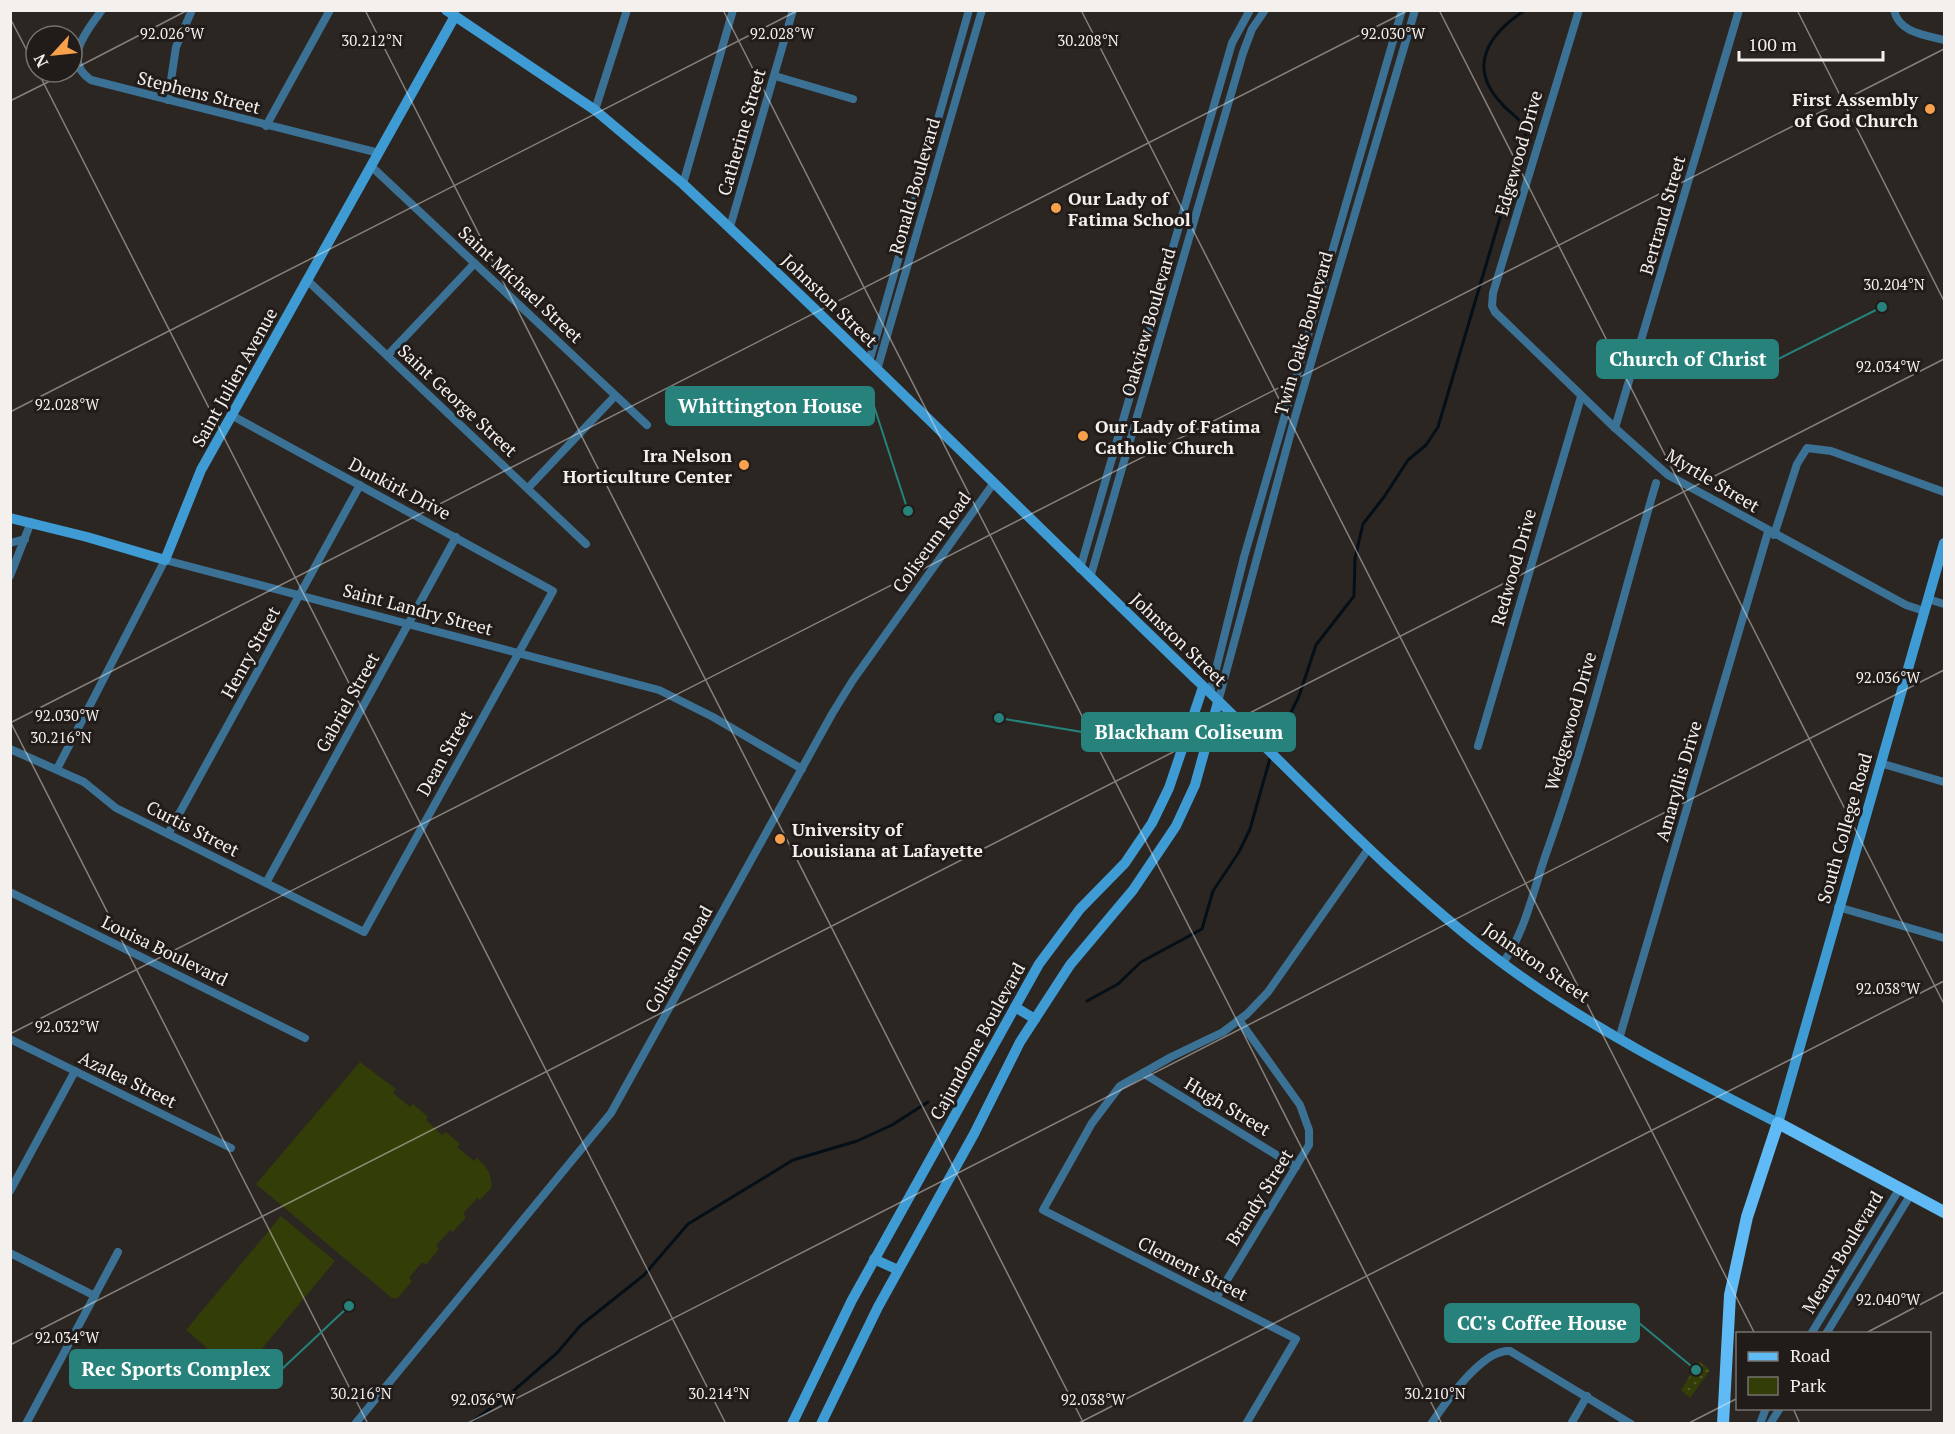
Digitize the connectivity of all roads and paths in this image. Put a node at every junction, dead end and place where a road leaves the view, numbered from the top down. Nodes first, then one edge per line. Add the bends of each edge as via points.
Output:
1 (102, 10) edge
2 (192, 10) edge
3 (330, 10) edge
4 (627, 10) edge
5 (733, 10) edge
6 (794, 10) edge
7 (969, 10) edge
8 (982, 10) edge
9 (1250, 10) edge
10 (1265, 10) edge
11 (1402, 10) edge
12 (1415, 10) edge
13 (1578, 10) edge
14 (1739, 10) edge
15 (1894, 10) edge
16 (453, 12) edge
17 (1944, 40) edge
18 (951, 73) junction
19 (775, 76) junction
20 (963, 76) junction
21 (853, 99) dead end
22 (168, 100) junction
23 (595, 110) junction
24 (266, 126) junction
25 (379, 153) junction
26 (372, 166) junction
27 (683, 184) junction
28 (909, 219) junction
29 (921, 223) junction
30 (729, 227) junction
31 (474, 264) junction
32 (307, 280) junction
33 (1492, 306) joint
34 (388, 355) junction
35 (873, 366) junction
36 (615, 396) junction
37 (1581, 397) junction
38 (231, 415) junction
39 (647, 425) dead end
40 (1615, 428) junction
41 (1656, 483) dead end
42 (993, 484) junction
43 (360, 485) junction
44 (528, 488) junction
45 (1944, 492) edge
46 (10, 518) edge
47 (31, 522) junction
48 (1771, 533) junction
49 (456, 537) junction
50 (24, 539) junction
51 (10, 543) edge
52 (1944, 543) edge
53 (586, 544) dead end
54 (165, 560) junction
55 (1080, 569) junction
56 (10, 576) edge
57 (1090, 578) junction
58 (553, 591) joint
59 (300, 595) junction
60 (1928, 599) junction
61 (1944, 604) edge
62 (1924, 611) junction
63 (409, 624) junction
64 (518, 652) junction
65 (1207, 690) junction
66 (1218, 702) junction
67 (1478, 746) dead end
68 (10, 749) edge
69 (1880, 763) junction
70 (57, 768) junction
71 (801, 769) junction
72 (1944, 782) edge
73 (168, 834) junction
74 (1369, 848) junction
75 (266, 883) junction
76 (10, 892) edge
77 (1838, 907) junction
78 (364, 932) joint
79 (1944, 939) edge
80 (1503, 963) junction
81 (1016, 1007) junction
82 (1035, 1018) junction
83 (1239, 1020) junction
84 (305, 1038) dead end
85 (10, 1039) edge
86 (1619, 1039) junction
87 (75, 1071) junction
88 (1143, 1074) junction
89 (1778, 1123) junction
90 (231, 1148) dead end
91 (1296, 1167) junction
92 (10, 1191) edge
93 (1905, 1191) junction
94 (1944, 1212) edge
95 (118, 1252) dead end
96 (10, 1254) edge
97 (874, 1259) junction
98 (898, 1270) junction
99 (94, 1296) junction
100 (1216, 1298) junction
101 (1812, 1332) edge
102 (1827, 1332) edge
103 (1587, 1396) junction
104 (1779, 1410) edge
105 (26, 1424) edge
106 (356, 1424) edge
107 (792, 1424) edge
108 (821, 1424) edge
109 (1246, 1424) edge
110 (1431, 1424) edge
111 (1570, 1424) edge
112 (1631, 1424) edge
113 (1723, 1424) edge
114 (1770, 1424) edge

1 - 22 street, Stephens Street via 78,46 79,65 85,76
2 - 22 street via 176,47
3 - 24 street
4 - 23 street
5 - 27 street
6 - 19 street, Catherine Street
7 - 18 street, Ronald Boulevard
8 - 20 street, Ronald Boulevard
9 - 55 street, Oakview Boulevard via 1232,43
10 - 57 street, Oakview Boulevard via 1243,53
11 - 65 street, Twin Oaks Boulevard
12 - 66 street, Twin Oaks Boulevard via 1295,417
13 - 33 street, Edgewood Drive
14 - 40 street, Bertrand Street
15 - 17 street via 1896,20 1904,27
16 - 23 street, Johnston Street
16 - 25 street, Saint Julien Avenue
18 - 20 street
18 - 28 street, Ronald Boulevard
19 - 21 street
19 - 30 street, Catherine Street
20 - 29 street, Ronald Boulevard
22 - 24 street, Stephens Street
23 - 27 street, Johnston Street
24 - 25 street, Stephens Street
25 - 26 street, Saint Julien Avenue
26 - 31 street, Saint Michael Street
26 - 32 street, Saint Julien Avenue
27 - 30 street, Johnston Street
28 - 29 street
28 - 35 street, Ronald Boulevard
29 - 35 street, Ronald Boulevard
30 - 35 street, Johnston Street
31 - 34 street
31 - 36 street, Saint Michael Street
32 - 34 street, Saint George Street
32 - 38 street, Saint Julien Avenue
33 - 37 street, Myrtle Street
34 - 44 street, Saint George Street
35 - 42 street, Johnston Street
36 - 39 street, Saint Michael Street
36 - 44 street
37 - 40 street, Myrtle Street
37 - 67 street, Redwood Drive
38 - 43 street, Dunkirk Drive
38 - 54 street, Saint Julien Avenue via 201,470
40 - 48 street, Myrtle Street via 1668,475
41 - 80 street, Wedgewood Drive via 1559,819 1528,914
42 - 55 street, Johnston Street
42 - 71 street, Coliseum Road via 853,680
43 - 49 street, Dunkirk Drive
43 - 59 street, Henry Street
44 - 53 street, Saint George Street
45 - 48 street, Amaryllis Drive via 1831,451 1807,448
46 - 47 street, Saint Landry Street
47 - 50 street
47 - 54 street, Saint Landry Street
48 - 62 street, Myrtle Street
48 - 86 street, Amaryllis Drive
49 - 58 street, Dunkirk Drive
49 - 63 street, Gabriel Street
50 - 51 street
50 - 56 street
52 - 60 street, South College Road
54 - 59 street, Saint Landry Street
54 - 70 street, Saint Julien Avenue
55 - 57 street, Johnston Street
57 - 65 street, Johnston Street
58 - 64 street, Dean Street
59 - 63 street, Saint Landry Street
59 - 73 street, Henry Street
60 - 61 street
60 - 62 street, South College Road
62 - 69 street, South College Road
63 - 64 street, Saint Landry Street
63 - 75 street, Gabriel Street
64 - 71 street, Saint Landry Street via 659,690
64 - 78 street, Dean Street
65 - 66 street, Johnston Street
65 - 81 street, Cajundome Boulevard via 1152,823 1125,863 1059,935
66 - 74 street, Johnston Street
66 - 82 street via 1195,785 1176,826 1133,890 1070,964
68 - 70 street, Curtis Street
69 - 72 street
69 - 77 street, South College Road
70 - 73 street, Curtis Street via 84,782 116,808
71 - 106 street, Coliseum Road via 611,1113
73 - 75 street, Curtis Street
74 - 80 street, Johnston Street via 1434,909
74 - 83 street via 1268,992
75 - 78 street, Curtis Street
76 - 84 street, Louisa Boulevard
77 - 79 street
77 - 89 street, South College Road
80 - 86 street, Johnston Street
81 - 82 street
81 - 97 street, Cajundome Boulevard
82 - 98 street
83 - 88 street via 1215,1037
83 - 91 street, Brandy Street via 1300,1105 1309,1130 1309,1145
85 - 87 street, Azalea Street
86 - 89 street, Johnston Street
87 - 90 street, Azalea Street
87 - 92 street
88 - 91 street, Hugh Street
88 - 100 street, Clement Street via 1126,1082 1110,1098 1043,1210
89 - 93 main road, Johnston Street
89 - 113 main road via 1748,1217 1730,1295
91 - 100 street, Brandy Street
93 - 94 main road, Johnston Street
93 - 101 street, Meaux Boulevard
93 - 102 street, Meaux Boulevard
95 - 99 street
96 - 99 street
97 - 98 street
97 - 107 street, Cajundome Boulevard
98 - 108 street
99 - 105 street
100 - 109 street, Clement Street via 1296,1339
103 - 110 street via 1510,1351 1500,1351 1471,1374
103 - 111 street
103 - 112 street
104 - 114 street

